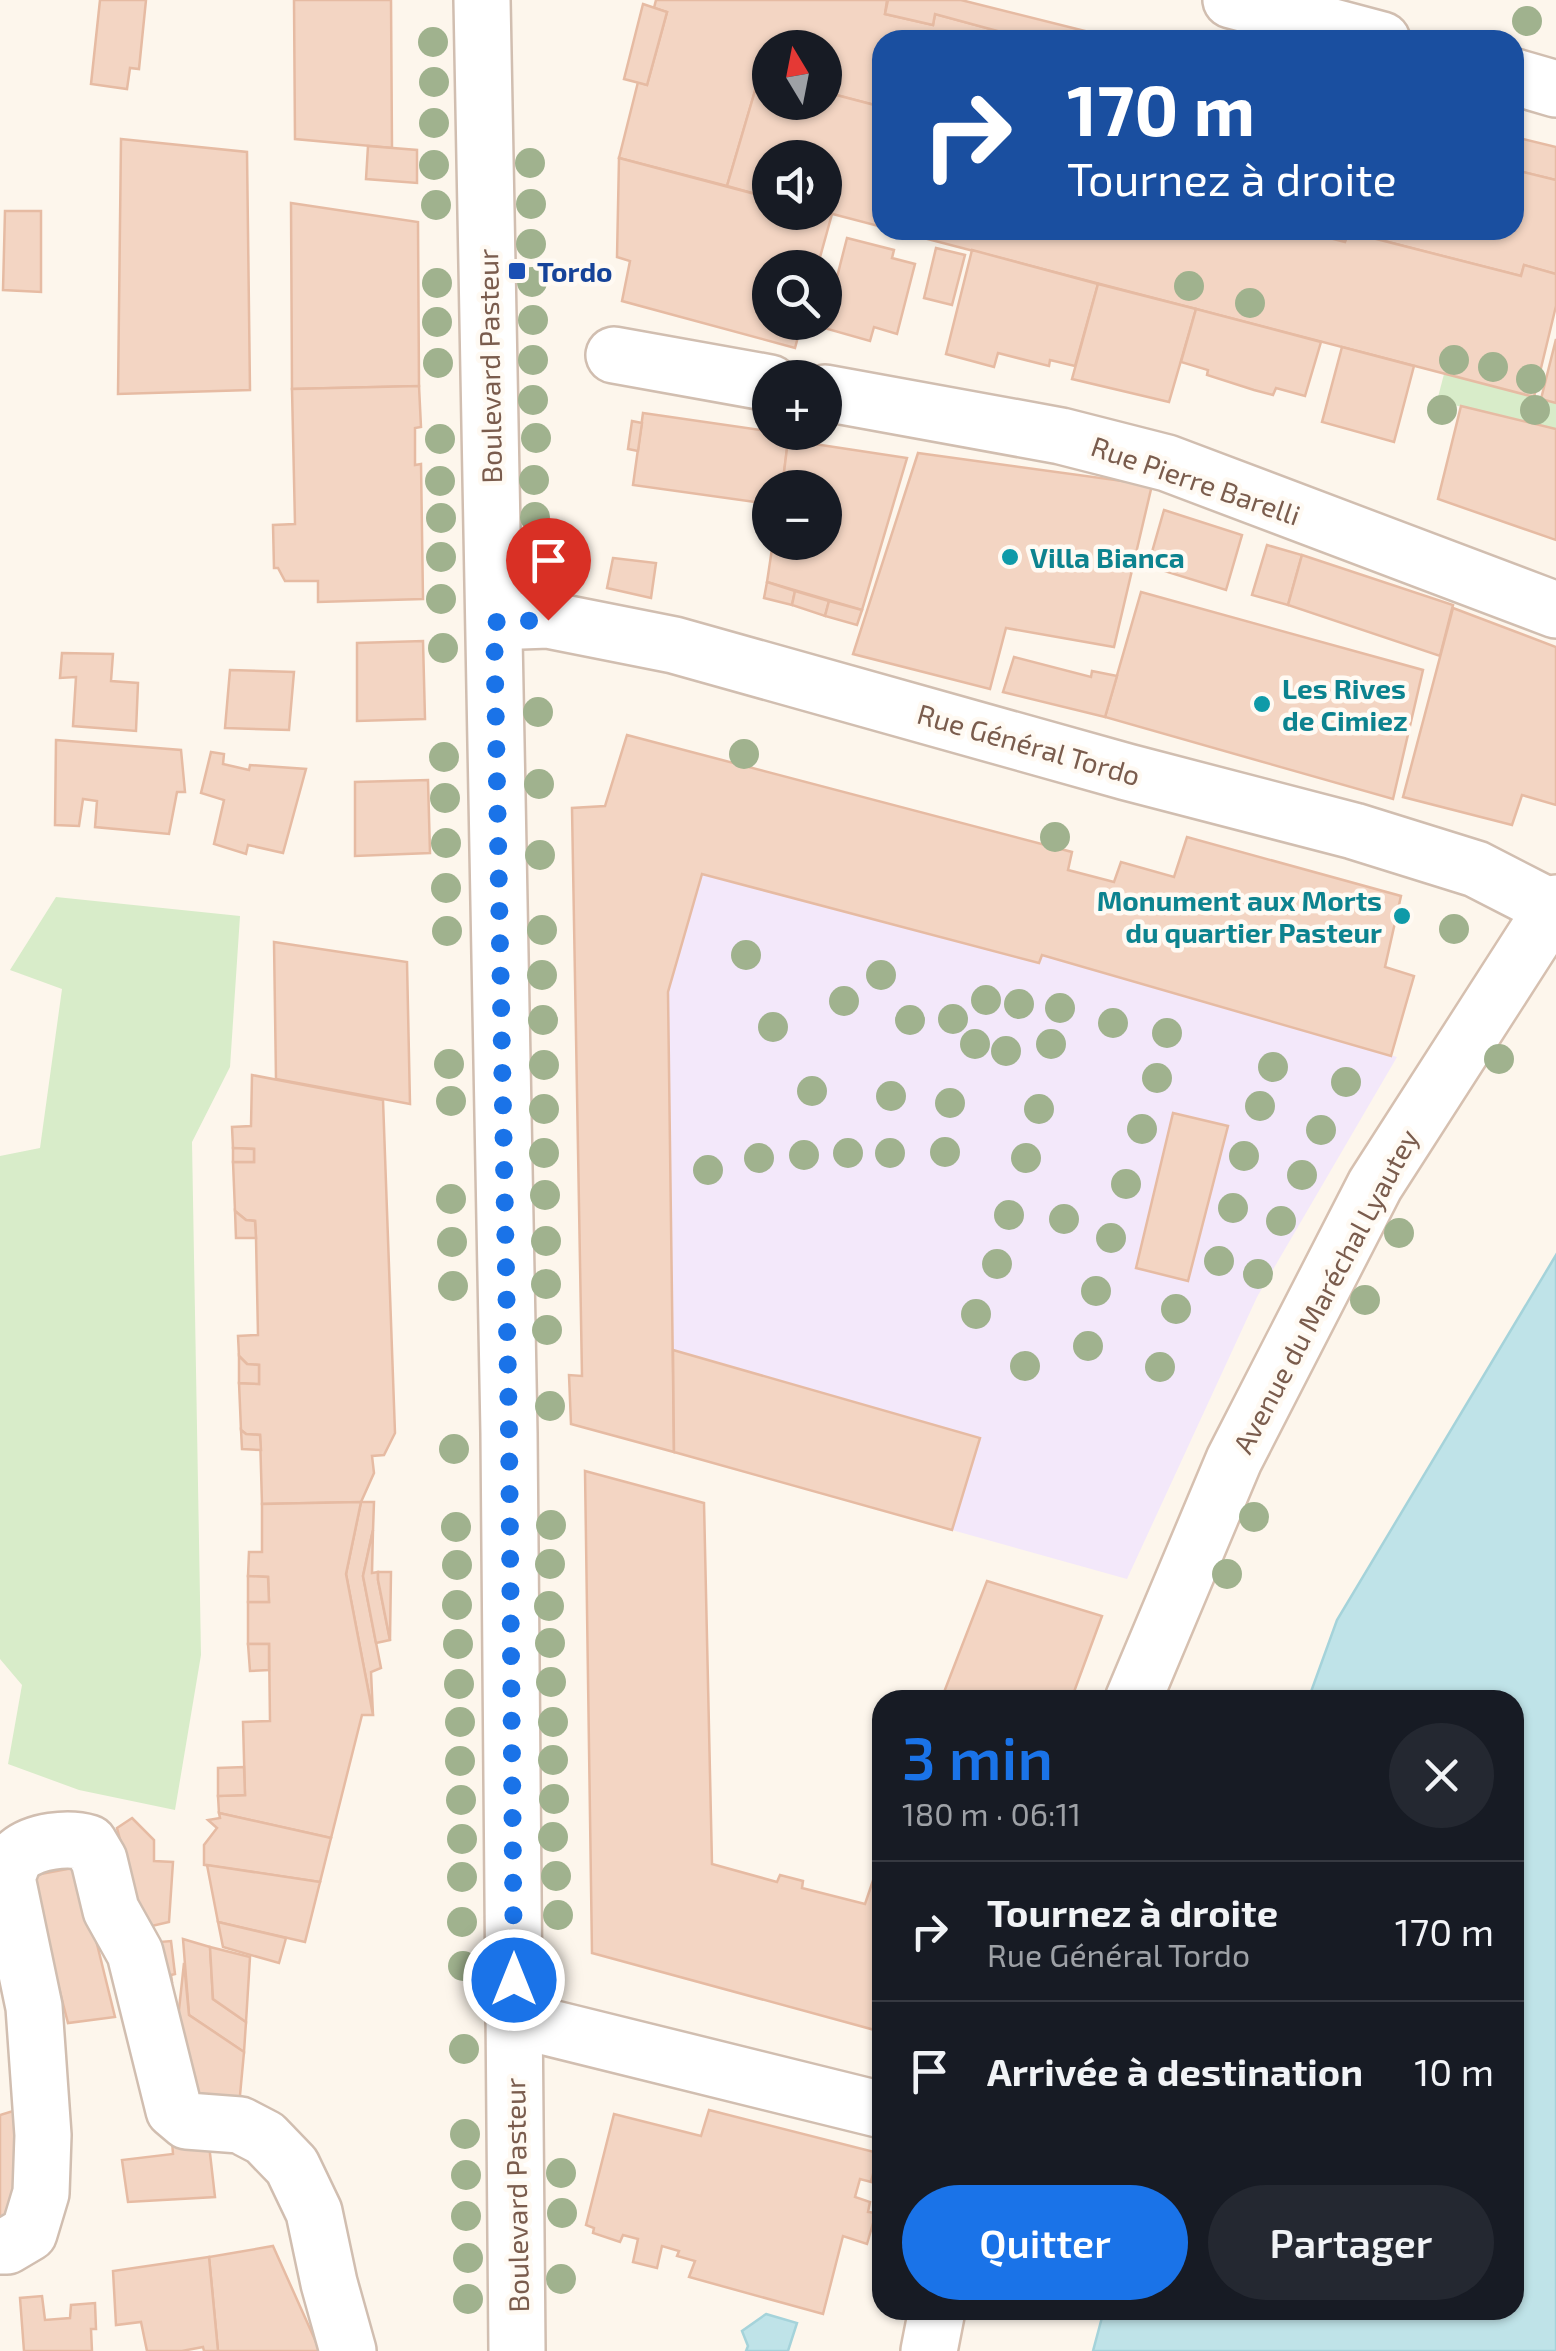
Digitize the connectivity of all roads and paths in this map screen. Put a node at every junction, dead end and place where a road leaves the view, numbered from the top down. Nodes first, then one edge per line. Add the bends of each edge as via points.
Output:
1 (482, 0) edge
2 (1231, 0) edge
3 (1344, 30) edge
4 (1524, 80) edge
5 (1556, 89) edge
6 (614, 355) dead end
7 (752, 381) edge
8 (842, 396) edge
9 (1556, 610) edge
10 (494, 622) junction
11 (1554, 906) edge
12 (1138, 1690) edge
13 (514, 2018) junction
14 (872, 2108) edge
15 (0, 2246) edge
16 (935, 2320) edge
17 (348, 2351) edge
18 (517, 2351) edge
19 (928, 2351) edge

1 - 10 street, Boulevard Pasteur
2 - 3 street
4 - 5 street
6 - 7 street
8 - 9 street, Rue Pierre Barelli via 1061,436 1167,464
10 - 11 street, Rue Général Tordo via 548,620 674,645 1354,831 1476,869
10 - 13 street, Boulevard Pasteur
11 - 12 street, Avenue du Maréchal Lyautey via 1366,1202 1234,1460
13 - 14 street
13 - 18 street, Boulevard Pasteur
15 - 17 street via 29,2234 42,2193 34,2007 7,1878 14,1857 33,1846 76,1839 89,1843 99,1860 111,1910 135,1954 174,2110 187,2121 240,2125 265,2138 292,2166 314,2212
16 - 19 street

